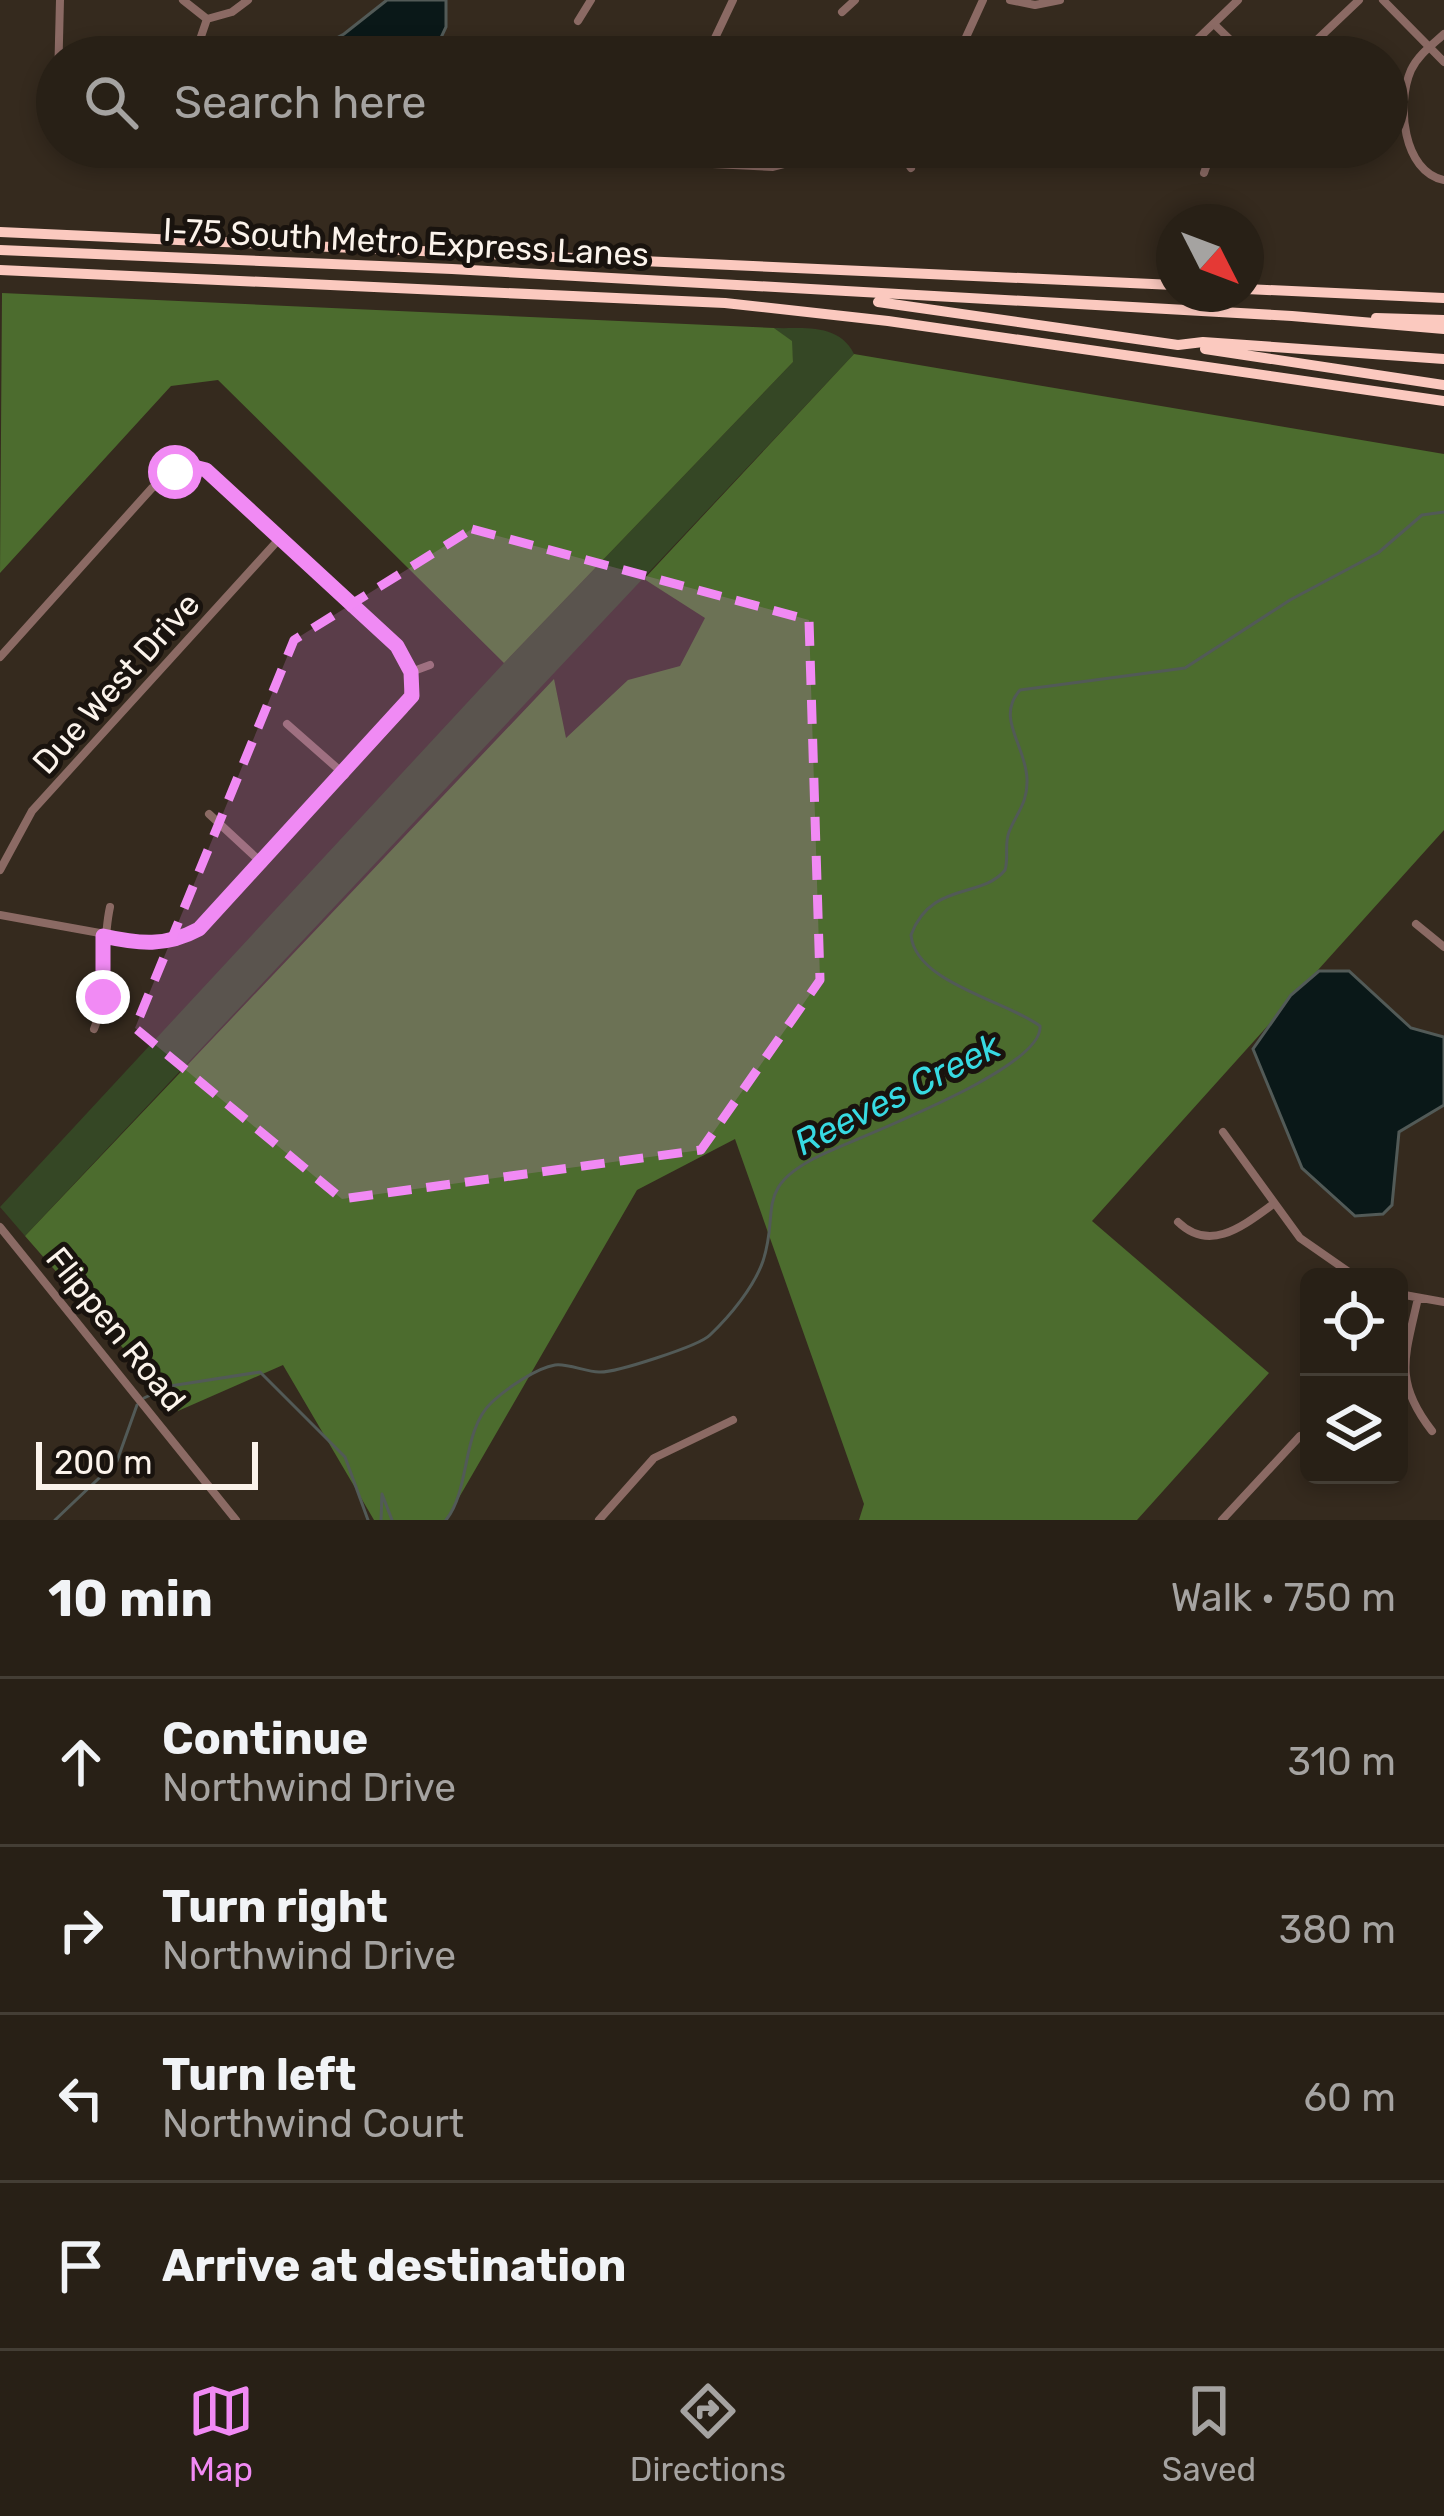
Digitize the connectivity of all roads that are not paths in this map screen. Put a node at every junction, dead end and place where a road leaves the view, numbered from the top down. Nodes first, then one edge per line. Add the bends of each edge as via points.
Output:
1 (61, 0) edge
2 (183, 0) edge
3 (248, 0) edge
4 (591, 0) edge
5 (733, 0) edge
6 (855, 0) edge
7 (983, 0) edge
8 (1010, 0) edge
9 (1060, 0) edge
10 (1238, 0) edge
11 (1359, 0) edge
12 (1383, 0) edge
13 (842, 12) dead end
14 (208, 19) junction
15 (578, 21) dead end
16 (1214, 24) junction
17 (1444, 34) edge
18 (60, 36) edge
19 (202, 36) edge
20 (717, 36) edge
21 (967, 36) edge
22 (1201, 36) edge
23 (1226, 36) edge
24 (1321, 36) edge
25 (1429, 47) junction
26 (1444, 62) edge
27 (1408, 76) edge
28 (1408, 125) edge
29 (1205, 168) edge
30 (1204, 172) dead end
31 (1444, 180) edge
32 (0, 232) edge
33 (0, 250) edge
34 (0, 270) edge
35 (1156, 284) edge
36 (1264, 290) edge
37 (809, 292) junction
38 (1444, 298) edge
39 (1444, 325) edge
40 (1178, 345) junction
41 (1444, 359) edge
42 (1444, 386) edge
43 (1444, 401) edge
44 (280, 537) junction
45 (0, 657) edge
46 (430, 665) dead end
47 (411, 672) junction
48 (287, 724) dead end
49 (345, 775) junction
50 (209, 814) dead end
51 (263, 864) junction
52 (0, 870) edge
53 (110, 907) dead end
54 (0, 915) edge
55 (1416, 924) dead end
56 (103, 936) junction
57 (1444, 947) edge
58 (94, 1030) dead end
59 (1223, 1132) dead end
60 (1271, 1205) junction
61 (1178, 1222) dead end
62 (0, 1227) edge
63 (1338, 1268) edge
64 (1408, 1296) edge
65 (1418, 1298) junction
66 (1444, 1302) edge
67 (733, 1420) dead end
68 (1432, 1431) dead end
69 (1300, 1436) dead end
70 (236, 1520) edge
71 (599, 1520) edge
72 (1222, 1520) edge

1 - 18 street
2 - 14 street
3 - 14 street
4 - 15 street
5 - 20 street
6 - 13 street
7 - 21 street
8 - 9 street
10 - 16 street
11 - 24 street
12 - 25 street
14 - 19 street
16 - 22 street
16 - 23 street
17 - 25 street
25 - 26 street
25 - 27 street
28 - 31 street via 1417,165
29 - 30 street
32 - 35 highway
33 - 37 highway, I-75 South Metro Express Lanes
34 - 43 highway via 724,303
36 - 38 highway
37 - 39 highway, I-75 South Metro Express Lanes
37 - 40 highway, I-75 South Metro Express Lanes
40 - 41 highway, I-75 South Metro Express Lanes
40 - 42 highway
44 - 45 street via 206,470 175,472
44 - 47 street via 397,646
44 - 52 street, Due West Drive via 32,812
46 - 47 street
47 - 49 street via 404,710
48 - 49 street
49 - 51 street
50 - 51 street
51 - 56 street via 199,929 176,941
53 - 56 street
54 - 56 street
55 - 57 street
56 - 58 street via 102,1011
59 - 60 street
60 - 61 street via 1237,1231 1211,1237
60 - 63 street
62 - 70 street, Flippen Road
64 - 65 street
65 - 66 street
65 - 68 street via 1403,1376
67 - 71 street via 654,1458
69 - 72 street

